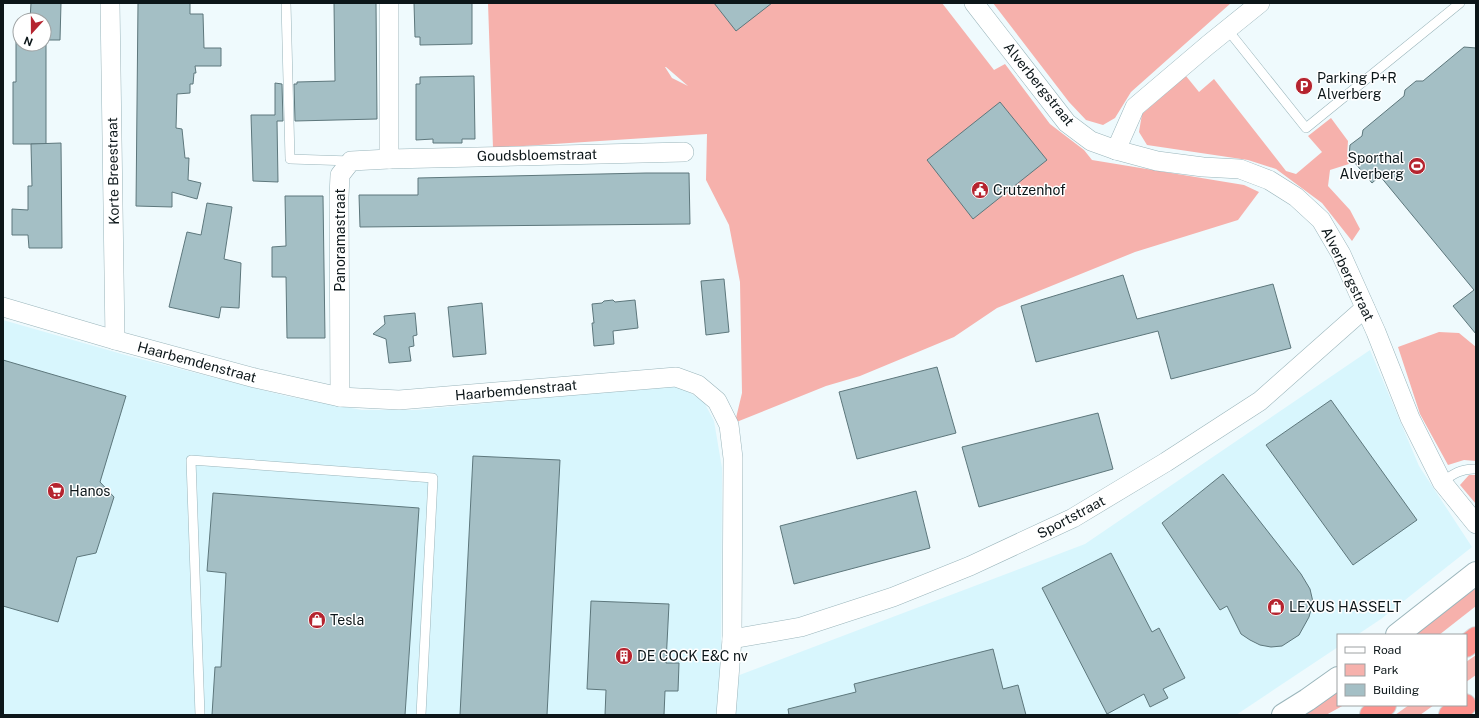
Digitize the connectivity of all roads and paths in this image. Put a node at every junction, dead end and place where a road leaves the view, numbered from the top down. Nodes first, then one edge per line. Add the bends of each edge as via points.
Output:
1 (110, 3) edge
2 (286, 3) edge
3 (389, 3) edge
4 (974, 3) edge
5 (1260, 3) edge
6 (1460, 3) edge
7 (1227, 29) junction
8 (1116, 150) junction
9 (684, 152) dead end
10 (389, 159) junction
11 (351, 160) junction
12 (3, 307) edge
13 (1366, 308) junction
14 (115, 340) junction
15 (340, 397) junction
16 (1476, 469) edge
17 (1442, 482) junction
18 (1476, 524) edge
19 (1476, 573) edge
20 (1398, 634) edge
21 (1476, 638) edge
22 (732, 639) junction
23 (1467, 645) edge
24 (1337, 679) edge
25 (1476, 696) edge
26 (1467, 704) edge
27 (1384, 706) edge
28 (1464, 706) edge
29 (200, 715) edge
30 (421, 715) edge
31 (726, 715) edge
32 (1283, 715) edge
33 (1371, 715) edge
34 (1450, 715) edge

1 - 14 street, Korte Breestraat
2 - 11 lane via 290,160
3 - 10 street
4 - 8 street, Alverbergstraat via 1067,123 1091,141
5 - 7 street
6 - 7 lane via 1306,128
7 - 8 street via 1135,107
8 - 13 street, Alverbergstraat via 1157,161 1240,169 1269,180 1296,196 1321,220 1341,254
9 - 10 street, Goudsbloemstraat
10 - 11 street
11 - 15 street, Panoramastraat via 340,175
12 - 14 street, Haarbemdenstraat
13 - 17 street, Alverbergstraat via 1410,418
13 - 22 street, Sportstraat via 1260,401 1073,518 970,566 893,597 801,627
14 - 15 street, Haarbemdenstraat via 254,378
15 - 22 street, Haarbemdenstraat via 399,400 676,377 698,385 717,401 729,426 733,458
16 - 17 lane via 1467,468 1455,472
17 - 18 street, Alverbergstraat
19 - 20 street
21 - 23 highway
22 - 31 street, Haarbemdenstraat
24 - 32 street
25 - 26 highway
27 - 33 highway
28 - 34 highway
29 - 30 lane via 191,460 433,478

